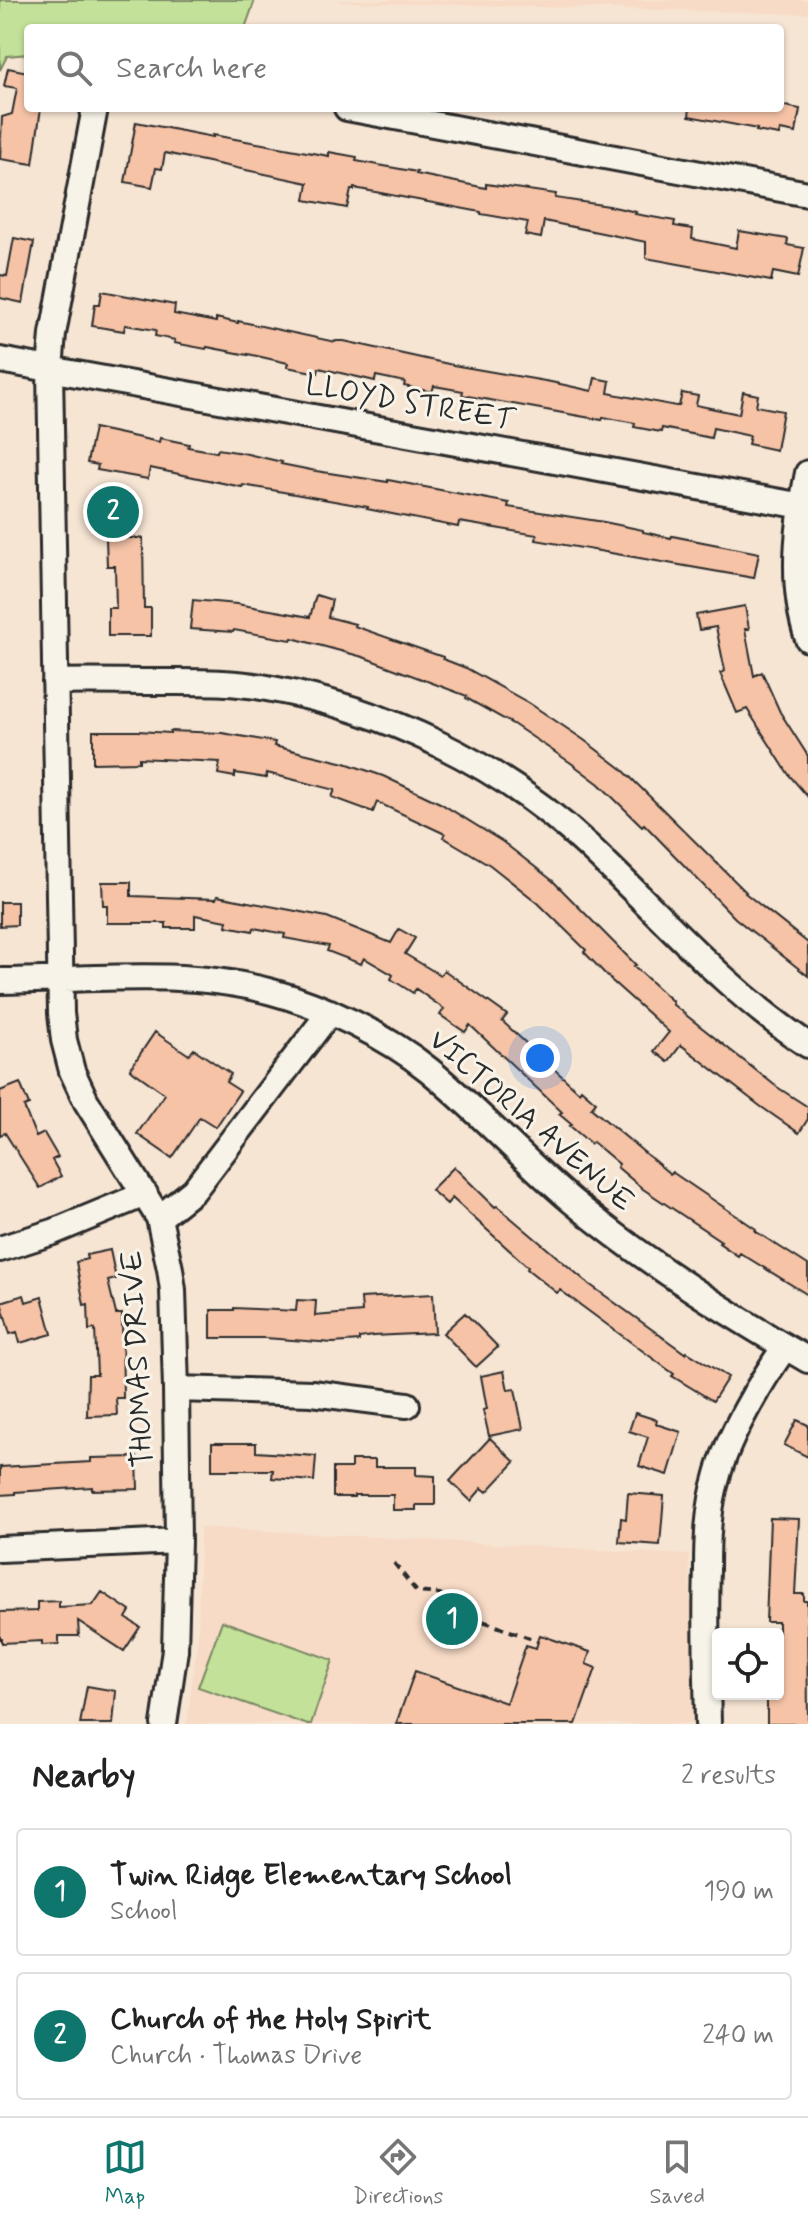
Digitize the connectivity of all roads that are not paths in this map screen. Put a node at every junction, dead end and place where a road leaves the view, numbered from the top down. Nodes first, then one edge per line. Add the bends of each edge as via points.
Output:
1 (94, 112) edge
2 (368, 112) edge
3 (808, 194) edge
4 (0, 360) edge
5 (50, 369) junction
6 (808, 473) edge
7 (805, 507) edge
8 (808, 639) edge
9 (55, 682) junction
10 (61, 980) junction
11 (0, 981) edge
12 (330, 1012) junction
13 (808, 1045) edge
14 (145, 1194) junction
15 (159, 1218) junction
16 (0, 1249) edge
17 (785, 1347) junction
18 (808, 1360) edge
19 (176, 1389) junction
20 (407, 1405) dead end
21 (178, 1541) junction
22 (0, 1549) edge
23 (164, 1724) edge
24 (708, 1724) edge

1 - 5 street, THOMAS DRIVE
2 - 3 street
4 - 5 street, LLOYD STREET
5 - 7 street, LLOYD STREET
5 - 9 street, THOMAS DRIVE
6 - 7 street
7 - 8 street via 797,560 800,616
9 - 10 street, THOMAS DRIVE
9 - 13 street via 265,687 331,702 410,730 537,802 709,965
10 - 11 street, VICTORIA AVENUE
10 - 12 street, VICTORIA AVENUE via 208,980 272,992
10 - 14 street, THOMAS DRIVE via 64,1040 72,1071
12 - 15 street via 194,1190
12 - 17 street, VICTORIA AVENUE via 426,1068 624,1242
14 - 15 street, THOMAS DRIVE
14 - 16 street
15 - 19 street, THOMAS DRIVE via 173,1290
17 - 18 street, VICTORIA AVENUE
17 - 24 street via 727,1447 711,1501
19 - 20 street via 312,1393
19 - 21 street, THOMAS DRIVE
21 - 22 street
21 - 23 street, THOMAS DRIVE via 175,1650

